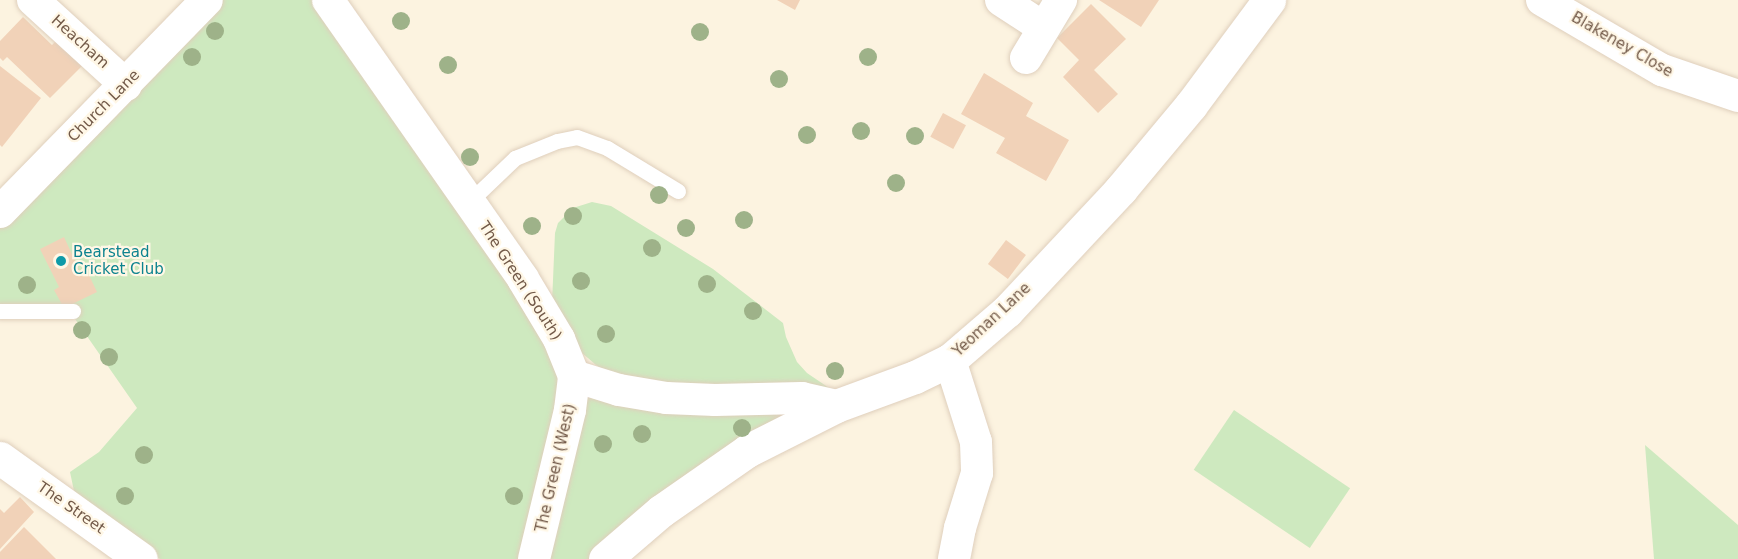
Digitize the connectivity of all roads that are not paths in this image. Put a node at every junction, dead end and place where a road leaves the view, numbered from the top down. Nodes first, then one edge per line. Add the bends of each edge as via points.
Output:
1 (33, 0) edge
2 (207, 0) edge
3 (328, 0) edge
4 (1001, 0) edge
5 (1061, 0) edge
6 (1269, 0) edge
7 (1542, 0) edge
8 (1044, 28) junction
9 (1026, 58) dead end
10 (126, 85) junction
11 (1738, 96) edge
12 (678, 191) dead end
13 (469, 202) junction
14 (0, 212) edge
15 (0, 311) edge
16 (73, 311) dead end
17 (950, 360) junction
18 (574, 376) junction
19 (836, 406) junction
20 (5, 468) edge
21 (129, 555) edge
22 (534, 559) edge
23 (605, 559) edge
24 (954, 559) edge

1 - 10 street, Heacham
2 - 10 street, Church Lane
3 - 13 street, The Green (South)
4 - 8 street
5 - 8 street
6 - 17 street, Yeoman Lane via 1191,105 1121,189 1006,310
7 - 11 street, Blakeney Close via 1662,70
8 - 9 street
10 - 14 street, Church Lane
12 - 13 lane via 607,148 577,137 515,158
13 - 18 street, The Green (South) via 543,310
15 - 16 lane
17 - 19 street, Yeoman Lane
17 - 24 street via 977,452 977,474
18 - 19 street via 619,390 666,398 802,398
18 - 22 street, The Green (West) via 570,410
19 - 23 street, Yeoman Lane via 747,451 706,477
20 - 21 street, The Street

